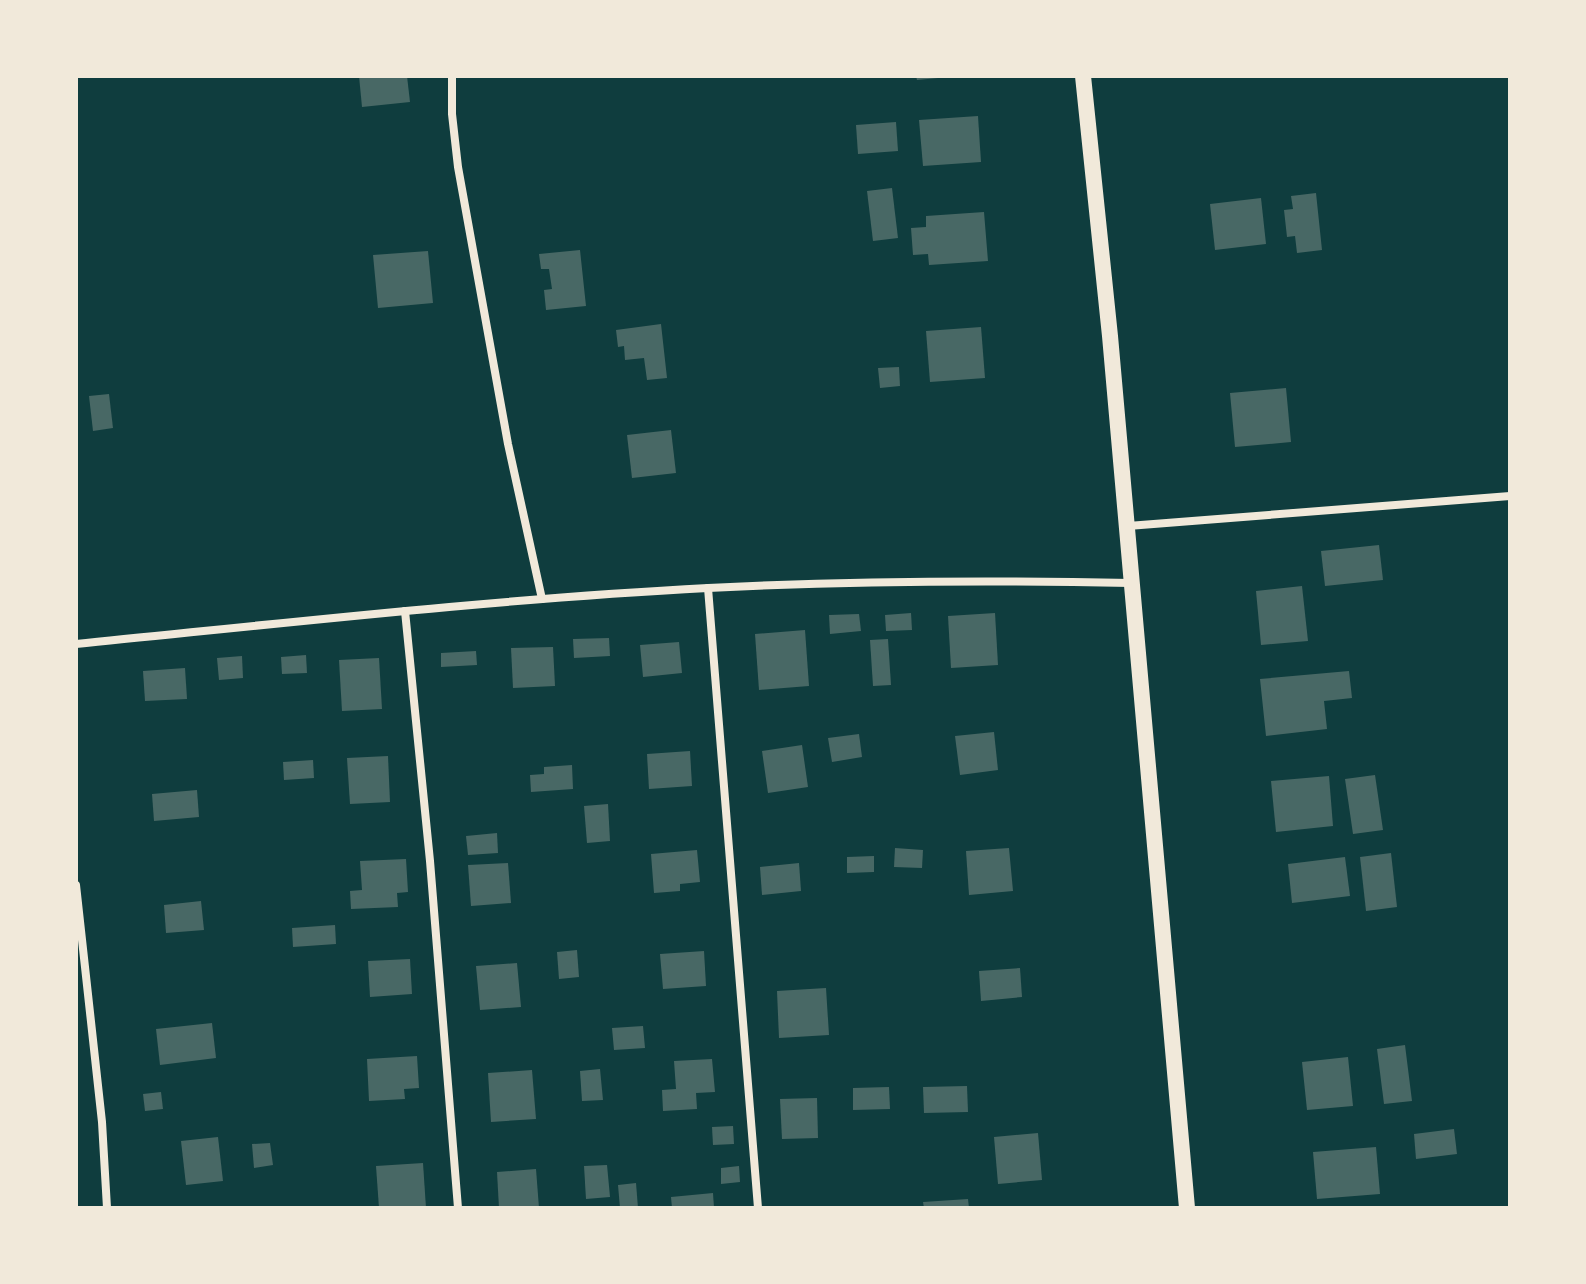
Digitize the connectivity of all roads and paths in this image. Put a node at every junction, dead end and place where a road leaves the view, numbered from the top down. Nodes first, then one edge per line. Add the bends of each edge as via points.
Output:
1 (452, 76) edge
2 (1083, 76) edge
3 (1510, 496) edge
4 (1127, 526) junction
5 (1131, 583) junction
6 (708, 588) junction
7 (542, 599) junction
8 (405, 611) junction
9 (76, 644) edge
10 (76, 885) edge
11 (107, 1208) edge
12 (458, 1208) edge
13 (758, 1208) edge
14 (1187, 1208) edge

1 - 7 street via 458,167
2 - 4 main road
3 - 4 street
4 - 5 main road
5 - 6 street via 855,582
5 - 14 main road
6 - 7 street
6 - 13 street
7 - 8 street
8 - 9 street
8 - 12 street
10 - 11 street

